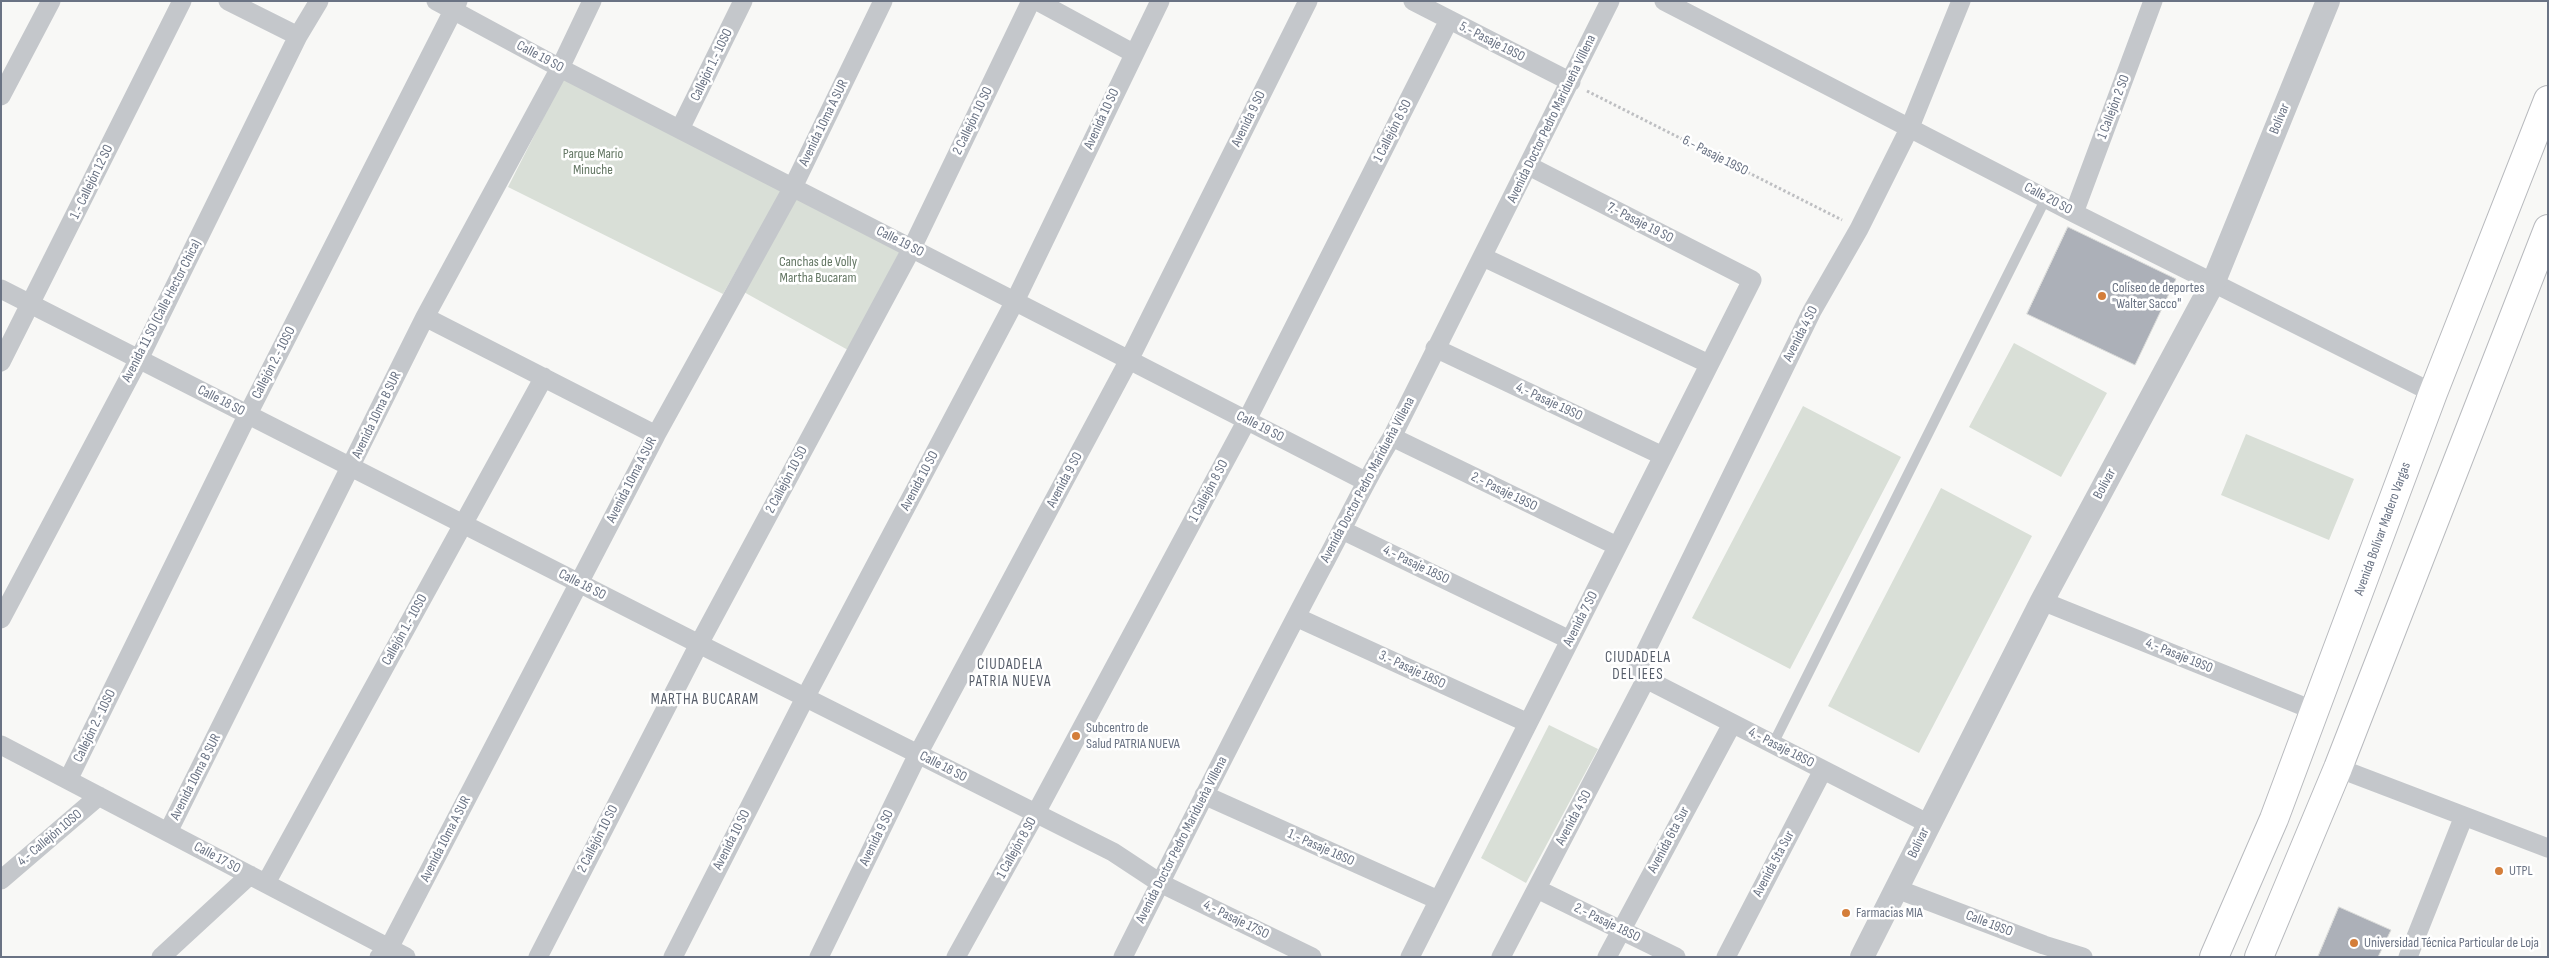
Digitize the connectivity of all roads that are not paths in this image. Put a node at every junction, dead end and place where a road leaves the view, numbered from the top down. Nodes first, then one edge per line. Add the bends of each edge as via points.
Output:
1 (51, 1) edge
2 (182, 1) edge
3 (228, 1) edge
4 (319, 1) edge
5 (436, 1) edge
6 (592, 1) edge
7 (743, 1) edge
8 (883, 1) edge
9 (1031, 1) edge
10 (1037, 1) edge
11 (1160, 1) edge
12 (1308, 1) edge
13 (1413, 1) edge
14 (1610, 1) edge
15 (1664, 1) edge
16 (1961, 1) edge
17 (2154, 1) edge
18 (2328, 1) edge
19 (455, 6) edge
20 (1449, 20) junction
21 (298, 36) junction
22 (1133, 52) junction
23 (560, 68) junction
24 (1571, 82) junction
25 (1, 96) edge
26 (2548, 100) edge
27 (1910, 127) junction
28 (680, 129) junction
29 (1529, 166) junction
30 (793, 187) junction
31 (2046, 198) junction
32 (2074, 213) junction
33 (2547, 231) edge
34 (912, 248) junction
35 (1483, 257) junction
36 (1752, 280) joint
37 (2214, 281) junction
38 (1, 289) edge
39 (1015, 301) junction
40 (31, 304) junction
41 (425, 317) junction
42 (1435, 348) junction
43 (139, 359) junction
44 (1129, 360) junction
45 (1, 362) edge
46 (1709, 364) junction
47 (544, 377) junction
48 (2433, 393) junction
49 (248, 414) junction
50 (1247, 420) junction
51 (656, 435) junction
52 (1392, 437) junction
53 (1663, 456) junction
54 (351, 468) junction
55 (1365, 481) junction
56 (463, 524) junction
57 (1342, 530) junction
58 (1617, 546) junction
59 (579, 583) junction
60 (2042, 601) junction
61 (1296, 617) junction
62 (1, 619) edge
63 (1570, 640) junction
64 (699, 644) junction
65 (1642, 673) junction
66 (805, 698) junction
67 (2315, 711) junction
68 (1528, 723) junction
69 (1732, 724) junction
70 (1773, 744) junction
71 (1, 745) edge
72 (918, 754) junction
73 (2338, 768) junction
74 (1823, 770) junction
75 (68, 780) junction
76 (1204, 795) junction
77 (99, 796) junction
78 (1036, 813) junction
79 (2464, 816) junction
80 (1929, 824) junction
81 (168, 832) junction
82 (2548, 848) edge
83 (258, 879) junction
84 (1, 880) edge
85 (1160, 883) junction
86 (1537, 889) junction
87 (1897, 889) junction
88 (1438, 900) junction
89 (1621, 930) junction
90 (2042, 951) edge
91 (384, 952) edge
92 (161, 957) edge
93 (406, 957) edge
94 (538, 957) edge
95 (673, 957) edge
96 (819, 957) edge
97 (956, 957) edge
98 (1123, 957) edge
99 (1312, 957) edge
100 (1410, 957) edge
101 (1501, 957) edge
102 (1607, 957) edge
103 (1676, 957) edge
104 (1726, 957) edge
105 (1862, 957) edge
106 (2083, 957) edge
107 (2214, 957) edge
108 (2259, 957) edge
109 (2408, 957) edge

1 - 25 street
2 - 40 street, 1.- Callejón 12 SO
3 - 21 street
4 - 21 street, Avenida 11 SO (Calle Hector Chica)
5 - 19 street, Calle 19 SO
6 - 23 street, Avenida 10ma B SUR
7 - 28 street, Callejón 1.- 10SO
8 - 30 street, Avenida 10ma A SUR
9 - 34 street, 2 Callejón 10 SO
10 - 22 street
11 - 22 street, Avenida 10 SO
12 - 44 street, Avenida 9 SO
13 - 20 street, 5.- Pasaje 19SO
14 - 24 street, Avenida Doctor Pedro Maridueña Villena
15 - 27 street, Calle 20 SO
16 - 27 street, Avenida 4 SO
17 - 32 street, 1 Callejón 2 SO
18 - 37 street, Bolívar
19 - 23 street, Calle 19 SO
19 - 49 street, Callejón 2.- 10SO
20 - 24 street, 5.- Pasaje 19SO
20 - 50 street, 1 Callejón 8 SO
21 - 43 street, Avenida 11 SO (Calle Hector Chica)
22 - 39 street, Avenida 10 SO
23 - 28 street, Calle 19 SO
23 - 41 street, Avenida 10ma B SUR
24 - 29 street, Avenida Doctor Pedro Maridueña Villena
26 - 48 main road, Avenida Bolívar Madero Vargas
27 - 31 street, Calle 20 SO
27 - 65 street, Avenida 4 SO via 1812,311
28 - 30 street, Calle 19 SO
29 - 35 street, Avenida Doctor Pedro Maridueña Villena
29 - 36 street, 7.- Pasaje 19 SO
30 - 34 street, Calle 19 SO
30 - 51 street, Avenida 10ma A SUR
31 - 32 street, Calle 20 SO
31 - 70 lane
32 - 37 street, Calle 20 SO
33 - 73 main road
34 - 39 street, Calle 19 SO
34 - 64 street, 2 Callejón 10 SO
35 - 42 street, Avenida Doctor Pedro Maridueña Villena
35 - 46 street
36 - 46 street, Avenida 7 SO
37 - 48 street, Calle 20 SO
37 - 60 street, Bolívar
38 - 40 street, Calle 18 SO
39 - 44 street, Calle 19 SO
39 - 66 street, Avenida 10 SO
40 - 43 street, Calle 18 SO
40 - 45 street, 1.- Callejón 12 SO
41 - 47 street
41 - 54 street, Avenida 10ma B SUR
42 - 52 street, Avenida Doctor Pedro Maridueña Villena
42 - 53 street, 4.- Pasaje 19SO
43 - 49 street, Calle 18 SO
43 - 62 street, Avenida 11 SO (Calle Hector Chica)
44 - 50 street, Calle 19 SO
44 - 72 street, Avenida 9 SO
46 - 53 street, Avenida 7 SO
47 - 51 street
47 - 56 street, Callejón 1.- 10SO
48 - 67 main road, Avenida Bolívar Madero Vargas
49 - 54 street, Calle 18 SO
49 - 75 street, Callejón 2.- 10SO
50 - 55 street, Calle 19 SO
50 - 78 street, 1 Callejón 8 SO
51 - 59 street, Avenida 10ma A SUR
52 - 55 street, Avenida Doctor Pedro Maridueña Villena
52 - 58 street, 2.- Pasaje 19SO
53 - 58 street, Avenida 7 SO
54 - 56 street, Calle 18 SO
54 - 81 street, Avenida 10ma B SUR
55 - 57 street, Avenida Doctor Pedro Maridueña Villena
56 - 59 street, Calle 18 SO
56 - 83 street, Callejón 1.- 10SO
57 - 61 street, Avenida Doctor Pedro Maridueña Villena
57 - 63 street, 4.- Pasaje 18SO
58 - 63 street, Avenida 7 SO
59 - 64 street, Calle 18 SO
59 - 91 street, Avenida 10ma A SUR
60 - 67 street, 4.- Pasaje 19S0
60 - 80 street, Bolívar
61 - 68 street, 3.- Pasaje 18SO
61 - 76 street, Avenida Doctor Pedro Maridueña Villena
63 - 68 street, Avenida 7 SO
64 - 66 street, Calle 18 SO
64 - 94 street, 2 Callejón 10 SO
65 - 69 street, 4.- Pasaje 18SO
65 - 86 street, Avenida 4 SO
66 - 72 street, Calle 18 SO
66 - 95 street, Avenida 10 SO
67 - 107 main road, Avenida Bolívar Madero Vargas via 2274,819
68 - 88 street, Avenida 7 SO
69 - 70 street, 4.- Pasaje 18SO
69 - 89 street, Avenida 6ta Sur
70 - 74 street, 4.- Pasaje 18SO
71 - 75 street, Calle 17 SO
72 - 78 street, Calle 18 SO
72 - 96 street, Avenida 9 SO
73 - 79 street
73 - 108 main road
74 - 80 street, 4.- Pasaje 18SO
74 - 104 street, Avenida 5ta Sur
75 - 77 street, Calle 17 SO
76 - 85 street, Avenida Doctor Pedro Maridueña Villena
76 - 88 street, 1.- Pasaje 18SO
77 - 81 street, Calle 17 SO
77 - 84 street, 4.- Callejón 10SO
78 - 85 street, Calle 18 SO via 1113,852
78 - 97 street, 1 Callejón 8 SO
79 - 82 street
79 - 109 street
80 - 87 street, Bolívar
81 - 83 street, Calle 17 SO
83 - 91 street, Calle 17 SO
83 - 92 street, Callejón 1.- 10SO
85 - 98 street, Avenida Doctor Pedro Maridueña Villena
85 - 99 street, 4.- Pasaje 17SO
86 - 89 street, 2.- Pasaje 18SO
86 - 101 street, Avenida 4 SO
87 - 90 street, Calle 19SO
87 - 105 street, Bolívar
88 - 100 street, Avenida 7 SO
89 - 102 street, Avenida 6ta Sur
89 - 103 street, 2.- Pasaje 18SO
90 - 106 street, Calle 19SO
91 - 93 street, Calle 17 SO

